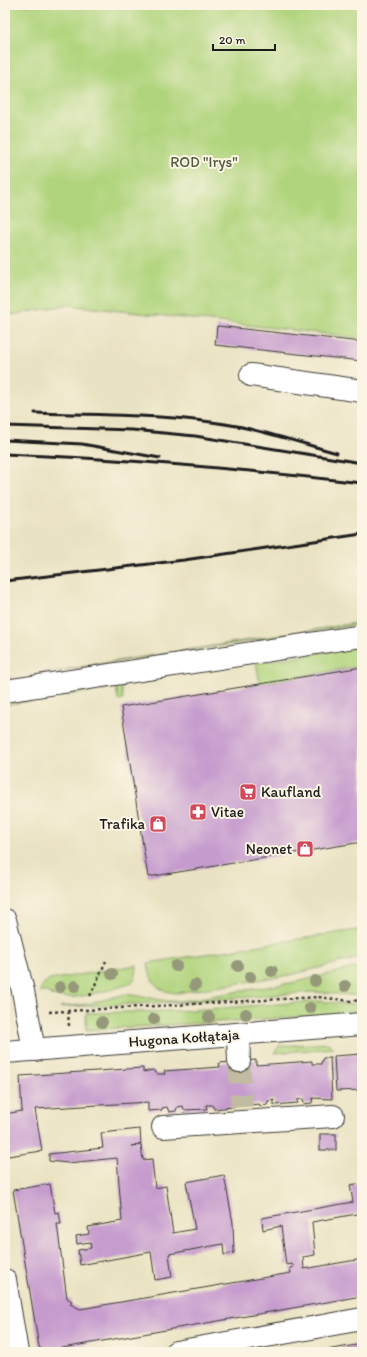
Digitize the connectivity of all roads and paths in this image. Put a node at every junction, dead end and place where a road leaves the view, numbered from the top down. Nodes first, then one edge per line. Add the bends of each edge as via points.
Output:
1 (251, 376) dead end
2 (362, 391) edge
3 (362, 636) edge
4 (5, 691) edge
5 (5, 920) edge
6 (106, 961) dead end
7 (90, 996) dead end
8 (362, 1000) edge
9 (68, 1011) junction
10 (43, 1012) dead end
11 (362, 1024) edge
12 (69, 1031) dead end
13 (238, 1034) junction
14 (34, 1050) junction
15 (5, 1052) edge
16 (239, 1061) tunnel mouth
17 (333, 1116) dead end
18 (162, 1127) dead end
19 (5, 1280) edge
20 (362, 1319) edge
21 (17, 1352) edge
22 (176, 1352) edge

1 - 2 street
3 - 4 street
5 - 14 street via 23,991
6 - 7 path
8 - 9 path via 318,997
9 - 10 path
9 - 12 path
11 - 13 street, Hugona Kołłątaja
13 - 14 street, Hugona Kołłątaja
13 - 16 street
14 - 15 street, Hugona Kołłątaja
17 - 18 street via 243,1114
19 - 21 street
20 - 22 street

